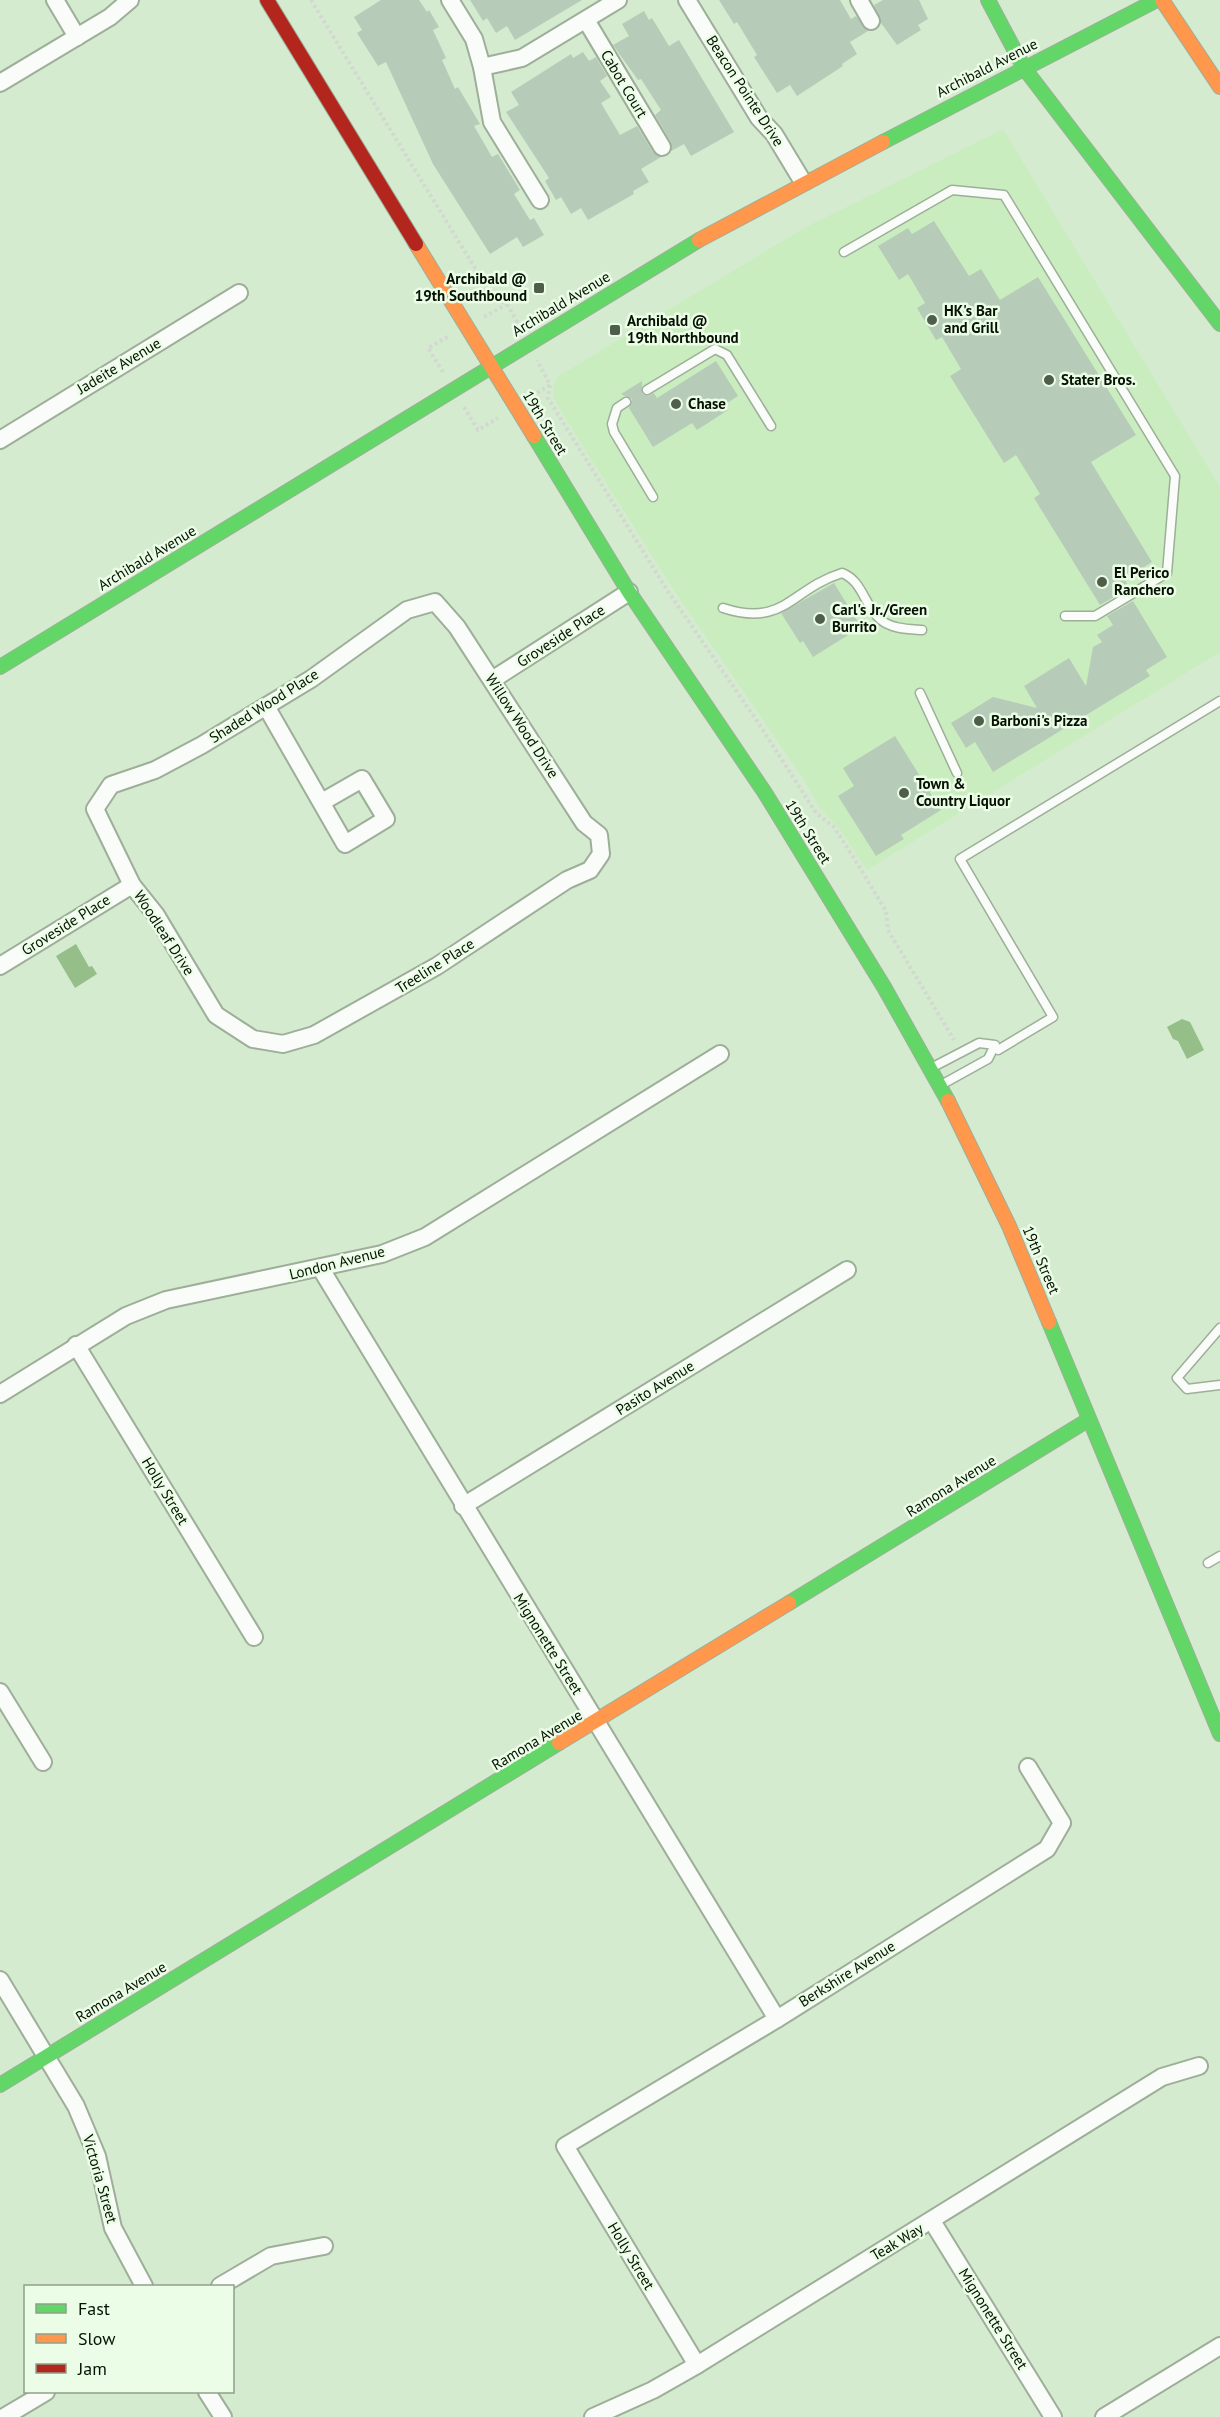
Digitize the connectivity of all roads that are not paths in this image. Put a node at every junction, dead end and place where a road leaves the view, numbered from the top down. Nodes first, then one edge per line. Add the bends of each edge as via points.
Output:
1 (55, 0) edge
2 (130, 0) edge
3 (267, 0) edge
4 (450, 0) edge
5 (618, 0) edge
6 (687, 0) edge
7 (859, 0) edge
8 (988, 0) edge
9 (1156, 0) edge
10 (1162, 0) edge
11 (586, 20) junction
12 (871, 21) dead end
13 (77, 37) junction
14 (482, 67) junction
15 (1024, 68) junction
16 (0, 83) edge
17 (1220, 87) edge
18 (662, 147) dead end
19 (803, 183) junction
20 (540, 200) dead end
21 (844, 252) dead end
22 (239, 293) dead end
23 (1220, 324) edge
24 (492, 366) junction
25 (647, 390) dead end
26 (626, 402) dead end
27 (771, 426) dead end
28 (0, 440) edge
29 (653, 497) dead end
30 (629, 592) junction
31 (435, 602) joint
32 (723, 608) dead end
33 (1065, 616) dead end
34 (922, 630) dead end
35 (0, 667) edge
36 (492, 680) junction
37 (920, 693) dead end
38 (1220, 701) edge
39 (267, 708) junction
40 (957, 773) dead end
41 (322, 802) dead end
42 (95, 809) joint
43 (601, 854) joint
44 (132, 885) junction
45 (0, 966) edge
46 (253, 1039) joint
47 (998, 1050) dead end
48 (720, 1054) dead end
49 (931, 1068) junction
50 (940, 1085) junction
51 (321, 1269) junction
52 (847, 1270) dead end
53 (1220, 1328) edge
54 (76, 1345) junction
55 (1219, 1388) edge
56 (0, 1394) edge
57 (1089, 1420) junction
58 (463, 1506) junction
59 (1220, 1556) edge
60 (1208, 1563) dead end
61 (255, 1637) dead end
62 (0, 1692) edge
63 (597, 1723) junction
64 (1220, 1734) edge
65 (43, 1762) dead end
66 (1028, 1767) dead end
67 (0, 1980) edge
68 (777, 2019) junction
69 (47, 2057) junction
70 (1198, 2066) dead end
71 (0, 2085) edge
72 (565, 2146) joint
73 (932, 2221) junction
74 (324, 2246) dead end
75 (143, 2285) edge
76 (222, 2285) edge
77 (1220, 2346) edge
78 (697, 2365) junction
79 (43, 2393) edge
80 (208, 2393) edge
81 (4, 2417) edge
82 (223, 2417) edge
83 (593, 2417) edge
84 (1053, 2417) edge
85 (1104, 2417) edge

1 - 13 street
2 - 13 street
3 - 24 main road, 19th Street
4 - 14 street via 474,39
5 - 11 street
6 - 19 street, Beacon Pointe Drive
7 - 12 street
8 - 15 main road
9 - 15 main road, Archibald Avenue
10 - 17 main road
11 - 14 street via 522,58
11 - 18 street, Cabot Court
13 - 16 street
14 - 20 street via 492,122
15 - 19 main road, Archibald Avenue
15 - 23 main road
19 - 24 main road, Archibald Avenue via 718,228
21 - 33 lane via 952,190 1004,195 1175,476 1167,573 1095,616
22 - 28 street, Jadeite Avenue
24 - 30 main road, 19th Street
24 - 35 main road, Archibald Avenue
25 - 27 lane via 715,349 727,355
26 - 29 lane via 617,408 614,432
30 - 36 street, Groveside Place
30 - 49 main road, 19th Street via 758,782
31 - 36 street, Willow Wood Drive via 457,627
31 - 39 street, Shaded Wood Place via 407,610
32 - 34 lane via 748,614 770,613 842,573 856,582 881,620 901,628
36 - 43 street, Willow Wood Drive via 584,823 599,835
37 - 40 lane
38 - 47 lane via 960,858 1053,1017
39 - 41 street
39 - 42 street, Shaded Wood Place via 155,770 111,785
42 - 44 street, Woodleaf Drive
43 - 46 street, Treeline Place via 590,870 567,880 437,966 345,1019 314,1035 283,1044
44 - 45 street, Groveside Place
44 - 46 street, Woodleaf Drive via 156,915 216,1014
48 - 51 street, London Avenue via 425,1237 382,1254
49 - 50 main road, 19th Street
49 - 50 lane via 979,1043 995,1045 988,1059
50 - 57 main road, 19th Street via 1008,1226
51 - 54 street, London Avenue via 166,1300 126,1316
51 - 58 street, Mignonette Street
52 - 58 street, Pasito Avenue
53 - 55 lane via 1177,1377 1187,1389
54 - 56 street, London Avenue
54 - 61 street, Holly Street
57 - 63 main road, Ramona Avenue
57 - 64 main road, 19th Street
58 - 63 street, Mignonette Street
59 - 60 lane
62 - 65 street
63 - 68 street, Mignonette Street
63 - 69 main road, Ramona Avenue
66 - 68 street, Berkshire Avenue via 1062,1823 1047,1849
67 - 69 street, Victoria Street
68 - 72 street, Berkshire Avenue
69 - 71 main road, Ramona Avenue
69 - 75 street, Victoria Street via 76,2106 97,2156 113,2228
70 - 73 street, Teak Way via 1162,2077
72 - 78 street, Holly Street
73 - 78 street, Teak Way
73 - 84 street, Mignonette Street
74 - 76 street via 271,2256
77 - 85 street
78 - 83 street, Teak Way
79 - 81 street
80 - 82 street

